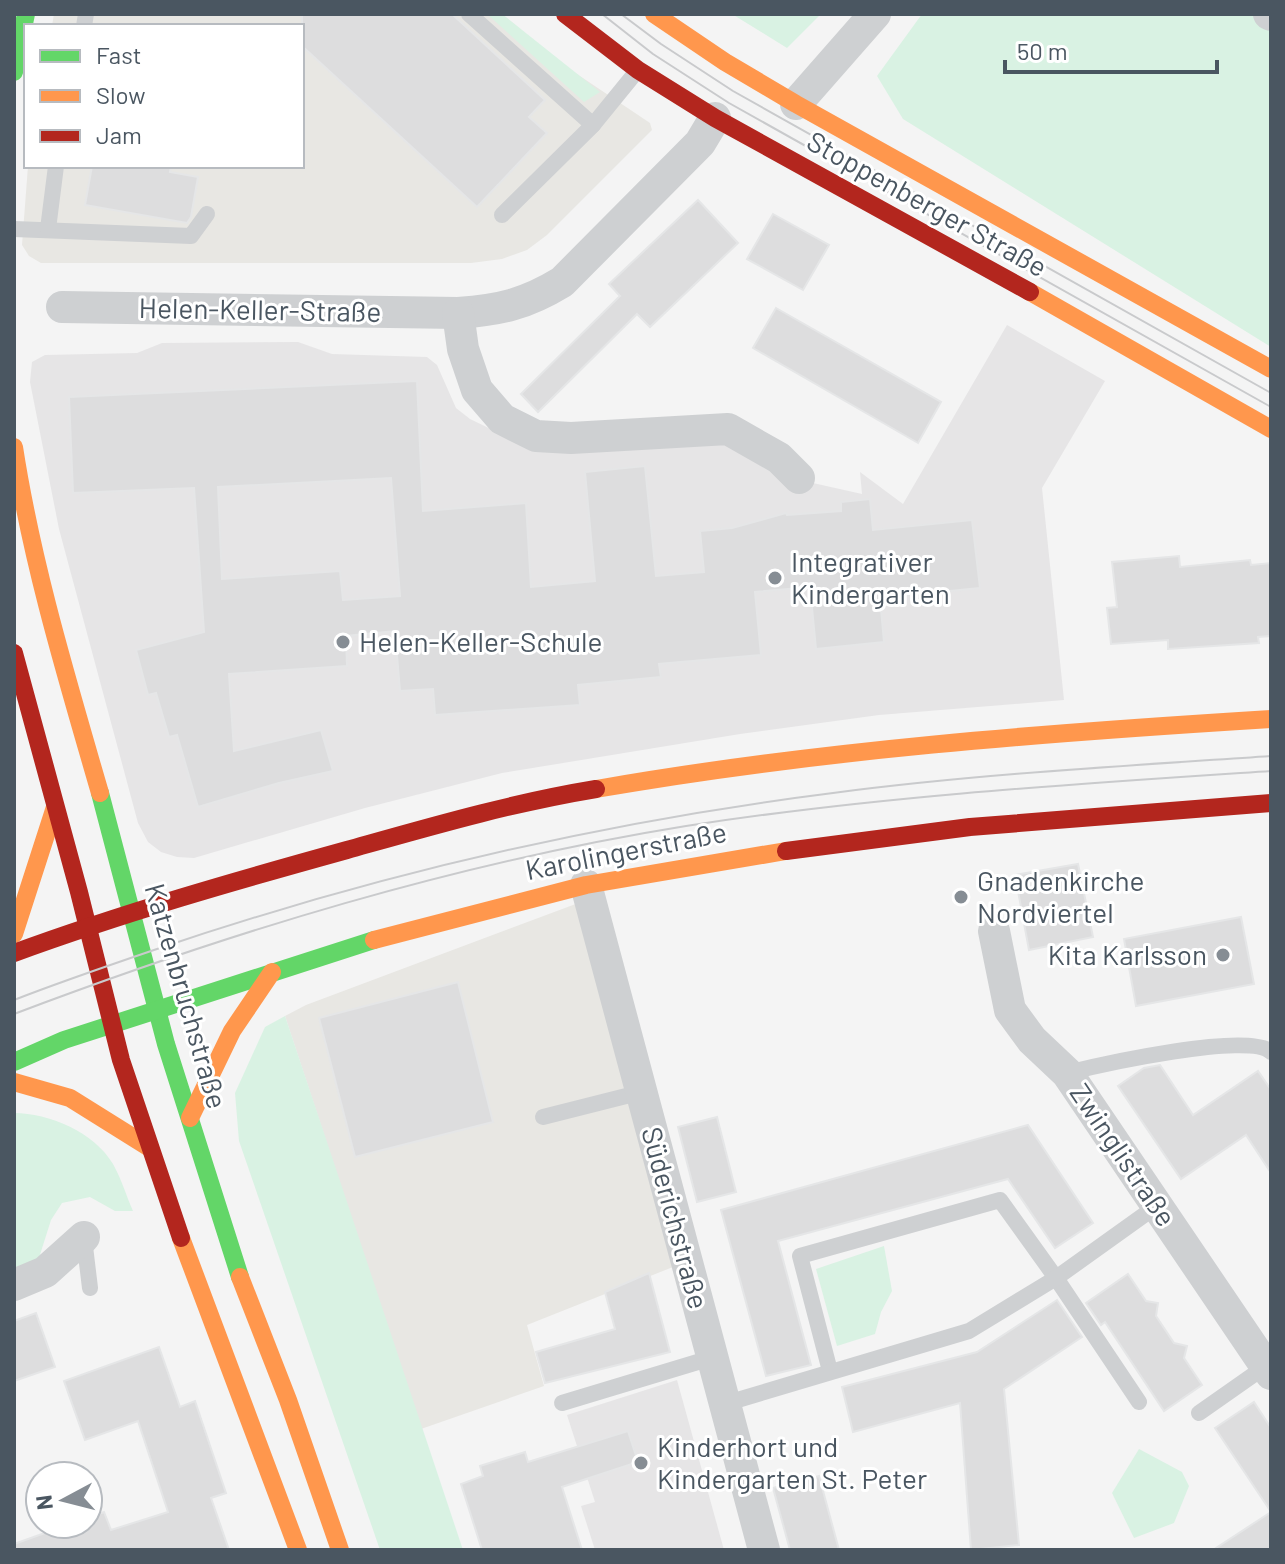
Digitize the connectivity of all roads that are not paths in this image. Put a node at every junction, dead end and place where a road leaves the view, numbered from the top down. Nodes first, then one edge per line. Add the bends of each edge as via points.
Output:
1 (26, 14) edge
2 (469, 14) edge
3 (565, 14) edge
4 (654, 14) edge
5 (875, 14) edge
6 (638, 70) junction
7 (14, 72) edge
8 (796, 104) junction
9 (715, 118) junction
10 (593, 125) junction
11 (56, 168) edge
12 (207, 214) dead end
13 (502, 215) dead end
14 (14, 229) edge
15 (48, 229) junction
16 (62, 307) dead end
17 (458, 313) junction
18 (1271, 369) edge
19 (1271, 429) edge
20 (14, 447) edge
21 (799, 478) dead end
22 (14, 653) edge
23 (1271, 719) edge
24 (1271, 803) edge
25 (55, 807) junction
26 (586, 885) junction
27 (133, 912) junction
28 (88, 926) junction
29 (994, 931) dead end
30 (14, 934) edge
31 (14, 953) edge
32 (272, 972) junction
33 (157, 1008) junction
34 (111, 1024) junction
35 (1271, 1052) edge
36 (14, 1062) edge
37 (1067, 1073) junction
38 (14, 1082) edge
39 (642, 1092) junction
40 (543, 1117) dead end
41 (190, 1118) junction
42 (150, 1148) junction
43 (1158, 1205) junction
44 (84, 1237) joint
45 (1056, 1278) junction
46 (14, 1285) edge
47 (90, 1288) dead end
48 (711, 1358) junction
49 (1268, 1370) edge
50 (830, 1371) junction
51 (1139, 1402) dead end
52 (562, 1403) dead end
53 (724, 1404) junction
54 (1199, 1413) dead end
55 (298, 1550) edge
56 (340, 1550) edge
57 (764, 1550) edge

1 - 7 main road
2 - 10 lane
3 - 6 main road, Stoppenberger Straße
4 - 8 main road, Stoppenberger Straße
5 - 8 street
6 - 9 main road, Stoppenberger Straße
6 - 10 lane
8 - 18 main road, Stoppenberger Straße
9 - 17 street, Helen-Keller-Straße via 700,143 562,282 500,310
9 - 19 main road, Stoppenberger Straße
10 - 13 lane
11 - 15 lane
12 - 15 lane via 191,236
14 - 15 lane
16 - 17 street, Helen-Keller-Straße
17 - 21 street via 477,390 502,419 536,436 728,429 779,458
20 - 27 main road, Katzenbruchstraße via 68,682
22 - 25 main road
23 - 27 main road via 882,748 558,796 475,814
24 - 26 main road, Karolingerstraße via 955,829 745,856
25 - 28 main road
25 - 30 main road
26 - 32 main road, Karolingerstraße
26 - 39 street, Süderichstraße
27 - 28 main road
27 - 33 main road, Katzenbruchstraße
28 - 31 main road
28 - 34 main road
29 - 37 street, Zwinglistraße via 1010,1010
32 - 33 main road, Karolingerstraße
32 - 41 main road via 232,1031
33 - 34 main road, Karolingerstraße
33 - 41 main road, Katzenbruchstraße
34 - 36 main road, Karolingerstraße
34 - 42 main road
35 - 37 lane via 1245,1043 1125,1058
37 - 43 street, Zwinglistraße
38 - 42 main road via 70,1098
39 - 40 lane
39 - 48 street, Süderichstraße
41 - 56 main road, Katzenbruchstraße via 248,1302
42 - 55 main road
43 - 45 lane
43 - 49 street, Zwinglistraße
44 - 46 street via 45,1272
44 - 47 lane
45 - 50 lane via 969,1331
45 - 50 lane via 1000,1200 800,1256
45 - 51 lane
48 - 52 lane
48 - 53 street, Süderichstraße
49 - 54 lane
50 - 53 lane
53 - 57 street, Süderichstraße

